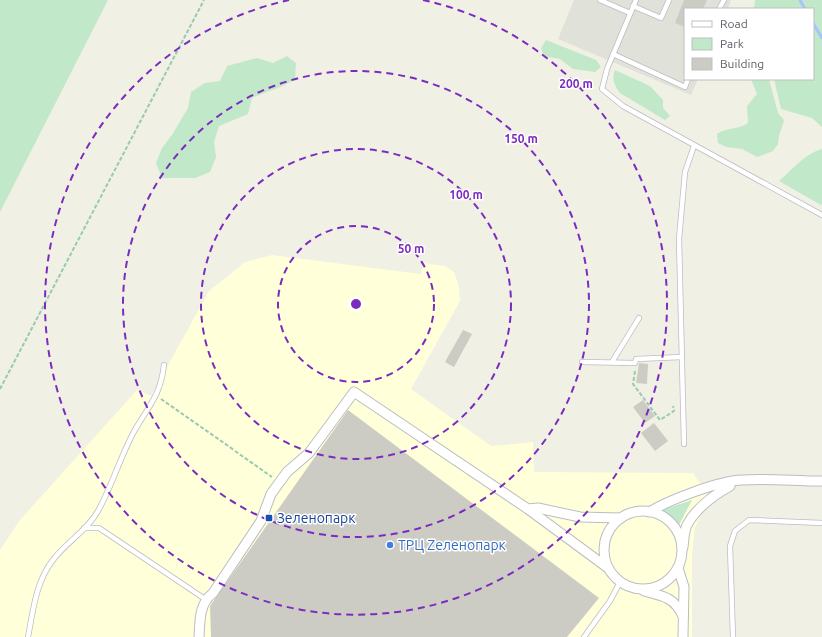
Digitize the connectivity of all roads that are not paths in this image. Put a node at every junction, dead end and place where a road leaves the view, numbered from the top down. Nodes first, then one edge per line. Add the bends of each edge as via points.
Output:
1 (600, 0) edge
2 (636, 0) edge
3 (669, 0) edge
4 (633, 6) junction
5 (630, 13) junction
6 (613, 54) junction
7 (688, 80) edge
8 (694, 146) junction
9 (822, 216) edge
10 (639, 318) dead end
11 (682, 357) junction
12 (582, 362) dead end
13 (612, 362) junction
14 (164, 365) dead end
15 (684, 444) dead end
16 (740, 480) junction
17 (822, 482) edge
18 (528, 509) junction
19 (649, 512) junction
20 (621, 518) junction
21 (822, 523) edge
22 (84, 528) junction
23 (682, 554) junction
24 (608, 568) junction
25 (678, 568) junction
26 (620, 582) junction
27 (638, 589) junction
28 (205, 600) junction
29 (683, 617) junction
30 (28, 637) edge
31 (199, 637) edge
32 (584, 637) edge
33 (683, 637) edge
34 (733, 637) edge

1 - 5 lane
2 - 4 lane
3 - 4 lane via 661,18
4 - 5 lane
5 - 6 lane
6 - 7 lane via 685,87
6 - 8 lane via 602,89 624,106
8 - 9 lane
8 - 11 lane via 684,172 679,239
10 - 13 lane
11 - 13 lane via 636,359 635,363
11 - 15 lane
12 - 13 lane
14 - 22 lane via 157,396 136,428 98,512
16 - 17 street
16 - 19 street via 706,488 664,503
16 - 23 street via 715,495 696,513 687,526
18 - 20 street via 538,508 580,517
18 - 24 street
18 - 28 street via 354,392 309,453 287,472 271,494 261,521 213,593
19 - 20 street via 634,512
19 - 23 street via 663,517 674,526
20 - 24 street via 611,528 605,540 604,554
21 - 34 lane via 749,520 735,531 730,546
22 - 28 lane via 99,528
22 - 30 lane via 52,560 35,597
23 - 25 street
24 - 26 street
25 - 27 street via 668,580 654,588
25 - 29 street via 684,587
26 - 27 street
26 - 32 lane via 610,601
27 - 29 street via 664,596 677,605
28 - 31 street
29 - 33 street

